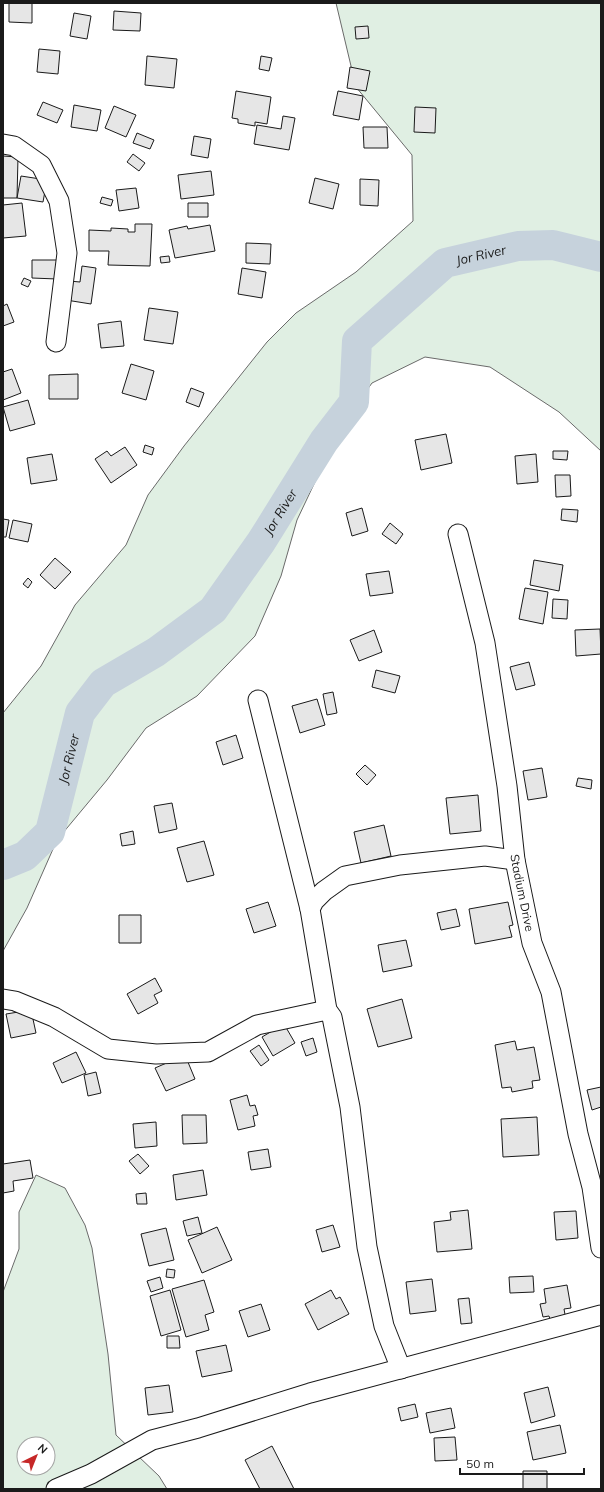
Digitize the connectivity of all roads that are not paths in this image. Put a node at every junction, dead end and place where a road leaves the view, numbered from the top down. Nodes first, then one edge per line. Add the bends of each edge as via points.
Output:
1 (3, 144) edge
2 (56, 342) dead end
3 (458, 534) dead end
4 (258, 700) dead end
5 (515, 860) junction
6 (310, 909) junction
7 (3, 999) edge
8 (327, 1010) junction
9 (601, 1248) edge
10 (601, 1315) edge
11 (401, 1369) junction
12 (56, 1489) edge

1 - 2 street via 14,146 41,165 59,201 67,253
3 - 5 street, Stadium Drive via 485,643 507,786
4 - 6 street
5 - 6 street via 485,856 400,865 345,876 324,891
5 - 9 street, Stadium Drive via 532,943 551,992 578,1134 592,1187
6 - 8 street
7 - 8 street via 15,1001 54,1017 108,1049 156,1054 208,1052 258,1025
8 - 11 street via 332,1017 350,1107 367,1247 376,1291 384,1326
10 - 11 street
11 - 12 street via 152,1440 91,1474

